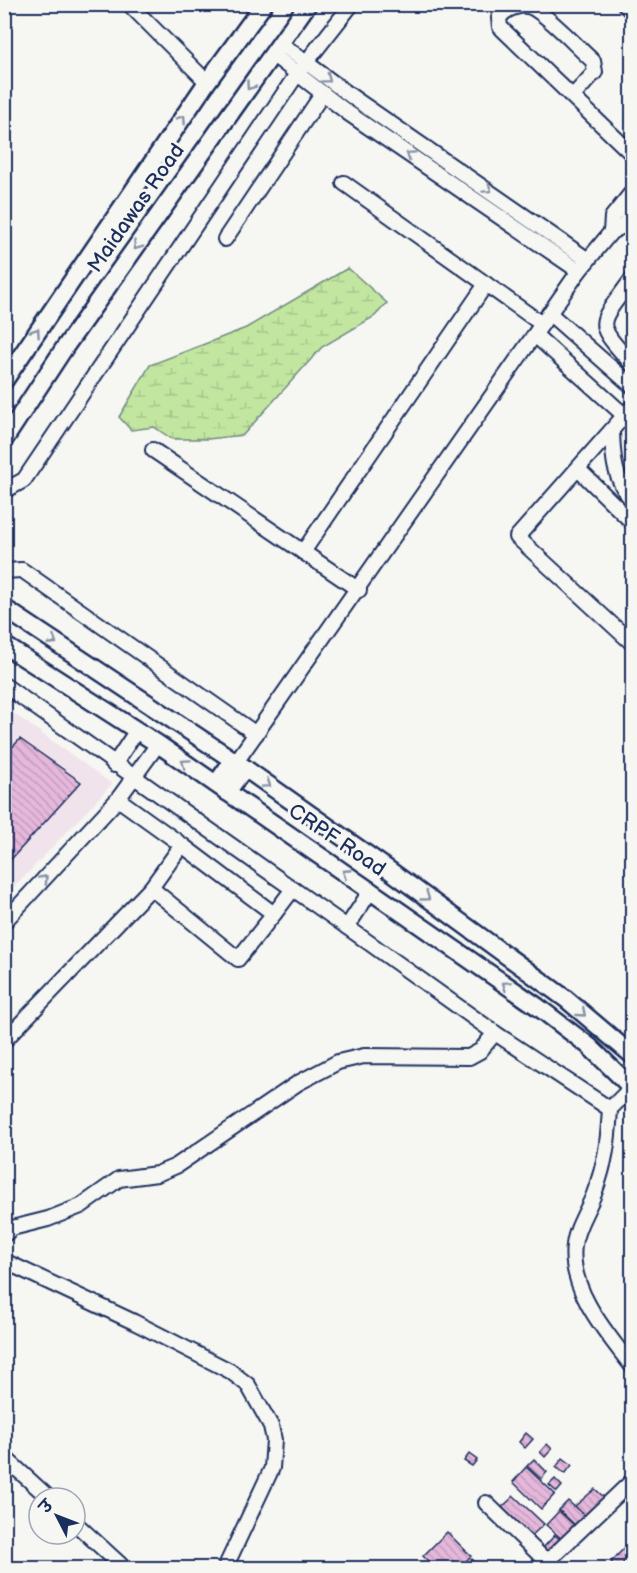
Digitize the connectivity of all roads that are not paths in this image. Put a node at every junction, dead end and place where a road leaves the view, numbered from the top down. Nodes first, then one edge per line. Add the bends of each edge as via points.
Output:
1 (129, 4) edge
2 (264, 4) edge
3 (308, 4) edge
4 (352, 4) edge
5 (624, 4) edge
6 (633, 12) edge
7 (276, 49) junction
8 (302, 68) junction
9 (207, 82) junction
10 (323, 93) junction
11 (573, 96) junction
12 (355, 99) junction
13 (348, 113) junction
14 (633, 154) edge
15 (344, 183) dead end
16 (633, 192) edge
17 (633, 213) edge
18 (611, 232) junction
19 (225, 239) dead end
20 (584, 265) junction
21 (633, 279) edge
22 (486, 284) junction
23 (542, 324) junction
24 (604, 361) junction
25 (633, 364) edge
26 (4, 381) edge
27 (588, 383) junction
28 (633, 386) edge
29 (629, 411) edge
30 (612, 432) junction
31 (4, 440) edge
32 (153, 450) dead end
33 (578, 469) junction
34 (4, 490) edge
35 (633, 500) edge
36 (633, 522) edge
37 (303, 552) junction
38 (4, 571) edge
39 (359, 590) junction
40 (4, 599) edge
41 (9, 611) edge
42 (633, 643) edge
43 (4, 645) edge
44 (4, 685) edge
45 (137, 730) junction
46 (256, 734) junction
47 (158, 744) junction
48 (238, 763) junction
49 (114, 765) junction
50 (133, 779) junction
51 (222, 788) junction
52 (118, 799) junction
53 (182, 845) junction
54 (151, 888) junction
55 (293, 889) junction
56 (370, 890) junction
57 (274, 914) junction
58 (4, 922) edge
59 (346, 927) junction
60 (495, 1033) junction
61 (4, 1041) edge
62 (633, 1055) edge
63 (632, 1088) edge
64 (610, 1109) junction
65 (4, 1235) edge
66 (4, 1261) edge
67 (633, 1366) edge
68 (4, 1458) edge
69 (633, 1481) edge
70 (36, 1486) edge
71 (486, 1503) dead end
72 (87, 1534) edge
73 (124, 1569) edge
74 (225, 1569) edge

1 - 9 street
2 - 9 street, Maidawas Road
3 - 7 street, Maidawas Road
4 - 8 street
5 - 6 street
7 - 8 street
7 -> 31 street, Maidawas Road via 65,347
8 - 10 street
8 -> 12 street
8 - 34 street via 24,480
26 -> 9 street, Maidawas Road
10 - 13 street
10 - 19 street
11 - 11 street via 500,27 502,13 518,7 532,8 593,61 595,72
11 - 14 street
12 - 13 street
12 -> 20 street
20 -> 13 street
15 - 22 street
16 - 18 street via 612,217
17 - 18 street via 623,226
18 - 20 street
20 - 23 street
21 - 25 street via 604,318 603,328
22 - 23 street
22 - 37 street
23 - 24 street
23 - 27 street
23 - 39 street
24 - 27 street
24 - 28 street
27 - 29 street
29 - 30 street
30 - 33 street
30 - 35 street via 619,482
32 - 37 street
33 - 36 street
33 - 42 street via 517,537
37 - 39 street
38 - 46 street via 22,570
39 - 46 street
40 - 41 street
41 -> 48 street
43 - 45 street, CRPF Road
44 - 49 street
45 - 47 street, CRPF Road
45 - 49 street
46 - 48 street
47 - 50 street
51 -> 47 street, CRPF Road
48 - 51 street
48 -> 62 street via 566,999
49 - 50 street
50 - 52 street
50 - 55 street
56 -> 51 street, CRPF Road
52 - 53 street
58 -> 52 street
53 - 54 street
53 - 57 street
54 - 57 street via 238,959
54 - 61 street
55 - 57 street
55 - 59 street
56 - 59 street
63 -> 56 street, CRPF Road via 589,1046 538,1007
59 - 60 street
60 - 64 street
60 - 65 street via 480,1051 469,1057 364,1056 338,1062 298,1083 176,1166 157,1174 119,1179 81,1206 12,1228
63 - 64 street
64 - 67 street via 608,1155 574,1244 574,1262 600,1326
66 - 74 street via 219,1366 254,1393 271,1426 272,1468
68 - 70 street
69 - 71 street via 550,1559 543,1558
72 - 73 street

